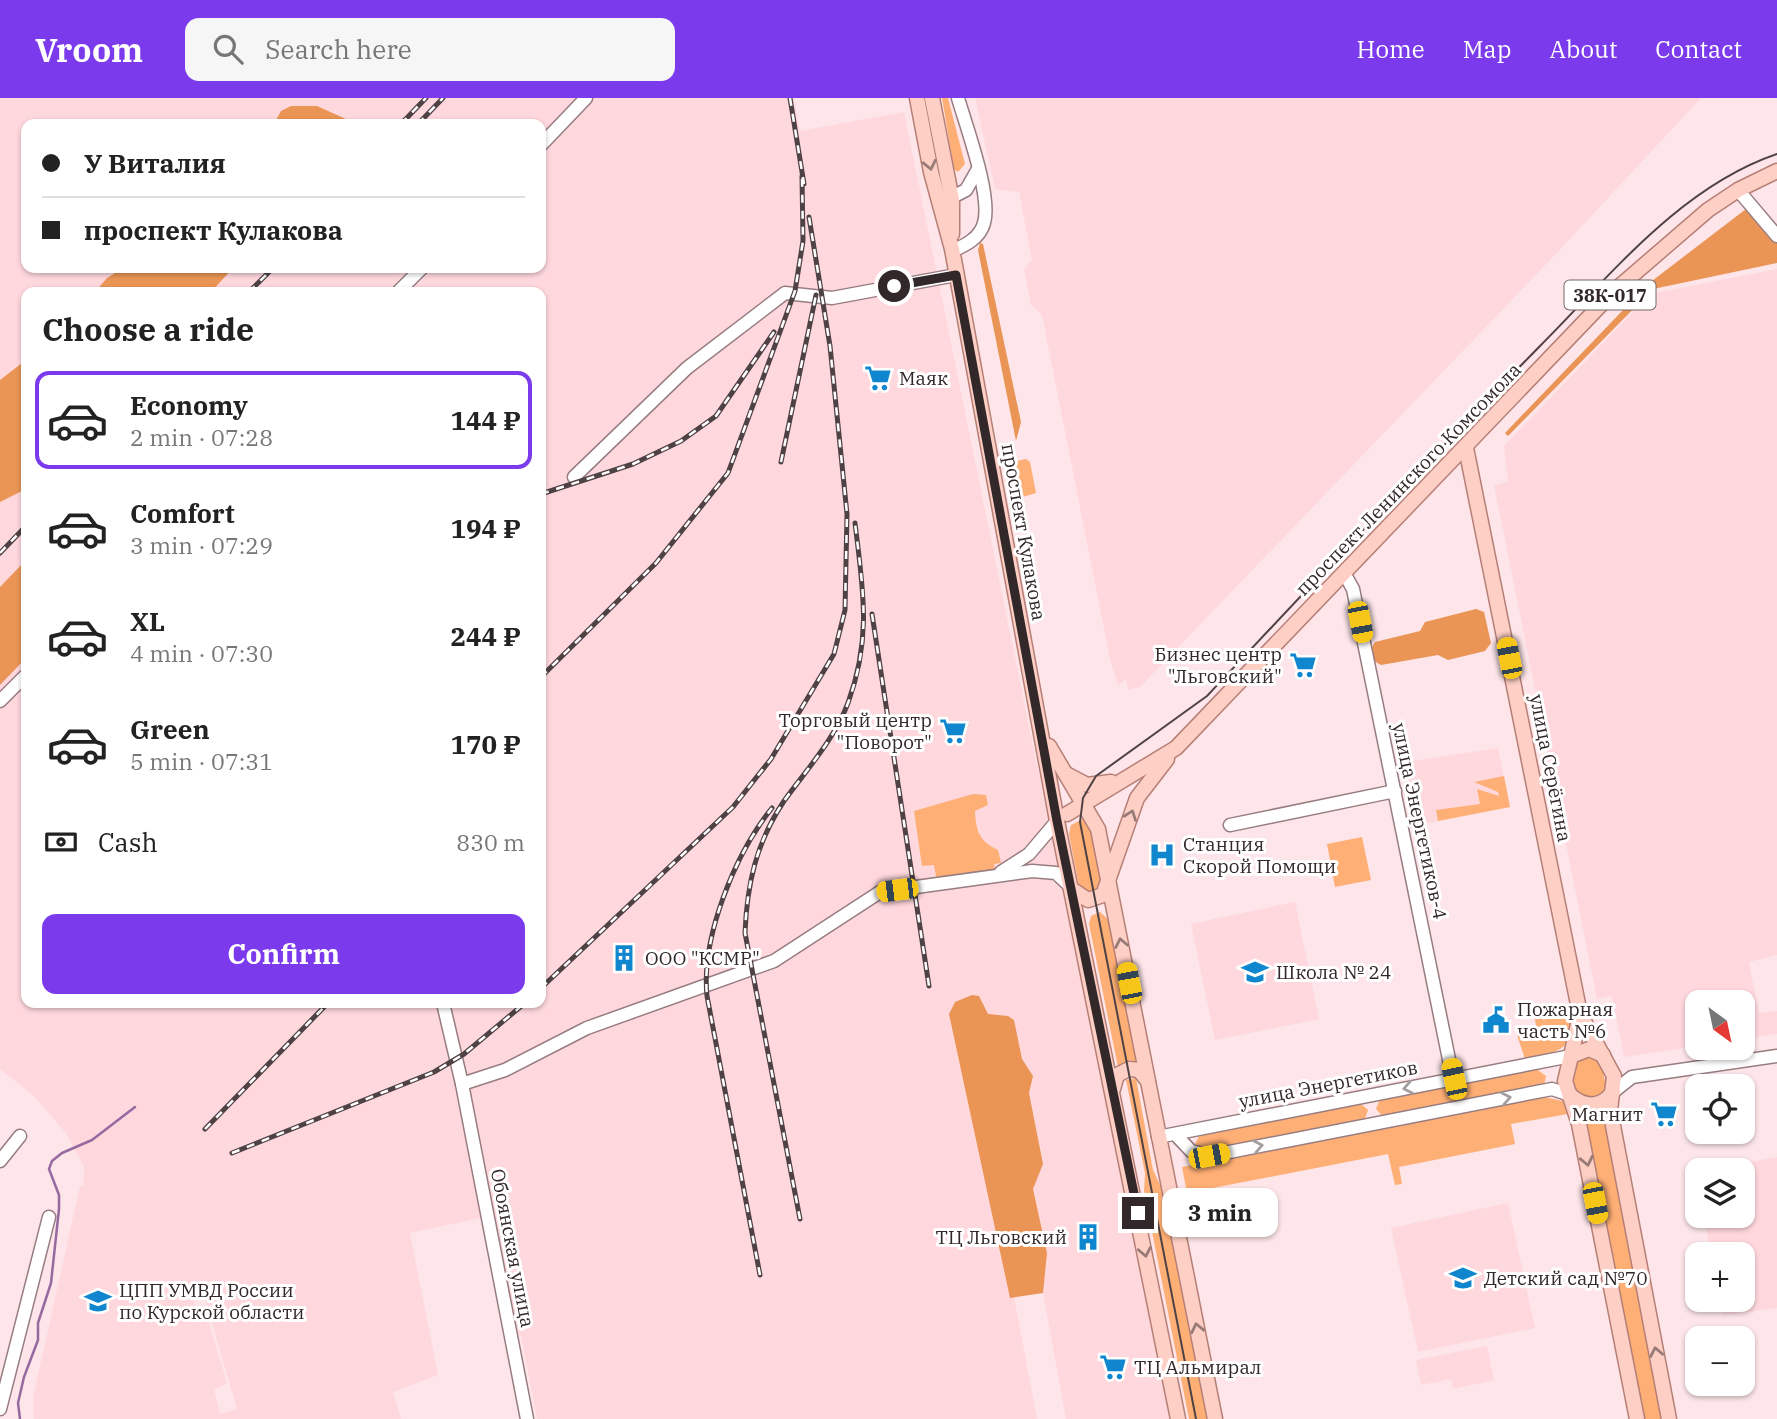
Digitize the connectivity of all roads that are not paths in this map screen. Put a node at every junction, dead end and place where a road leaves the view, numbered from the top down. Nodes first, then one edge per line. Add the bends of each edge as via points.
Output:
1 (586, 98) edge
2 (917, 98) edge
3 (932, 98) edge
4 (958, 98) edge
5 (546, 140) edge
6 (978, 168) junction
7 (1777, 171) edge
8 (1738, 190) junction
9 (945, 201) junction
10 (1777, 236) edge
11 (952, 250) junction
12 (417, 273) edge
13 (956, 275) junction
14 (403, 287) edge
15 (1466, 448) junction
16 (574, 477) dead end
17 (1344, 573) junction
18 (21, 680) edge
19 (0, 701) edge
20 (1041, 729) junction
21 (1176, 748) junction
22 (1060, 768) junction
23 (1139, 771) junction
24 (1395, 791) junction
25 (1083, 802) junction
26 (1062, 818) junction
27 (1230, 825) dead end
28 (1098, 829) junction
29 (990, 877) junction
30 (1109, 883) junction
31 (1073, 890) junction
32 (444, 1008) edge
33 (1580, 1014) junction
34 (1571, 1056) junction
35 (1777, 1056) edge
36 (1606, 1058) junction
37 (1632, 1077) junction
38 (1454, 1079) junction
39 (1148, 1082) junction
40 (462, 1084) junction
41 (1113, 1089) junction
42 (1613, 1092) junction
43 (1570, 1095) junction
44 (1175, 1134) junction
45 (20, 1136) dead end
46 (1158, 1138) junction
47 (0, 1161) edge
48 (49, 1217) dead end
49 (0, 1409) edge
50 (527, 1419) edge
51 (1178, 1419) edge
52 (1215, 1419) edge
53 (1637, 1419) edge
54 (1669, 1419) edge

1 - 5 street
2 -> 9 main road, проспект Кулакова
3 - 9 main road, проспект Кулакова
4 - 6 street
6 - 9 street via 966,191
6 - 11 street via 984,222 977,236
7 - 8 main road, проспект Ленинского Комсомола / 38К-017
8 - 10 street
8 - 15 main road, проспект Ленинского Комсомола / 38К-017 via 1613,292
9 - 11 main road, проспект Кулакова
11 - 13 main road, проспект Кулакова
12 - 14 street
13 - 16 street via 832,298 785,293 687,368
13 - 20 main road, проспект Кулакова
15 - 17 main road, проспект Ленинского Комсомола / 38К-017
15 - 33 main road, улица Серёгина
17 - 21 main road, проспект Ленинского Комсомола / 38К-017
17 - 24 street, улица Энергетиков-4 via 1353,589
18 - 19 street
20 - 22 main road
20 - 26 main road, проспект Кулакова
21 - 23 main road, проспект Ленинского Комсомола
30 -> 21 main road via 1137,798
22 - 23 main road via 1087,785 1108,783
22 - 25 main road
23 - 25 main road, проспект Ленинского Комсомола
24 - 27 street
24 - 38 street, улица Энергетиков-4
25 - 26 main road, проспект Ленинского Комсомола
25 - 28 main road
26 - 28 main road via 1079,811 1087,813
26 - 29 street via 1029,855
26 - 31 main road, проспект Кулакова
28 - 30 main road
29 - 31 street via 1045,870 1065,878
29 - 40 street via 880,892 775,961 587,1027 505,1070
30 - 31 main road via 1094,900 1082,899
39 -> 30 main road
31 - 41 main road
32 - 40 street, Обоянская улица
33 - 34 main road
33 - 36 main road
34 - 36 main road via 1589,1049
34 - 38 street, улица Энергетиков
34 - 43 main road via 1565,1071
35 - 37 street
36 - 37 street via 1620,1073
36 - 42 main road via 1614,1076
37 - 42 street
38 -> 44 street, улица Энергетиков
39 - 41 main road via 1139,1070 1129,1069 1118,1075
39 - 46 main road
40 - 50 street, Обоянская улица
41 -> 51 main road
42 - 43 main road via 1594,1105
54 -> 42 main road via 1612,1122
44 -> 43 street via 1191,1151 1209,1156 1552,1089
43 -> 53 main road
44 - 46 street, улица Энергетиков
45 - 47 street
52 -> 46 main road
48 - 49 street

